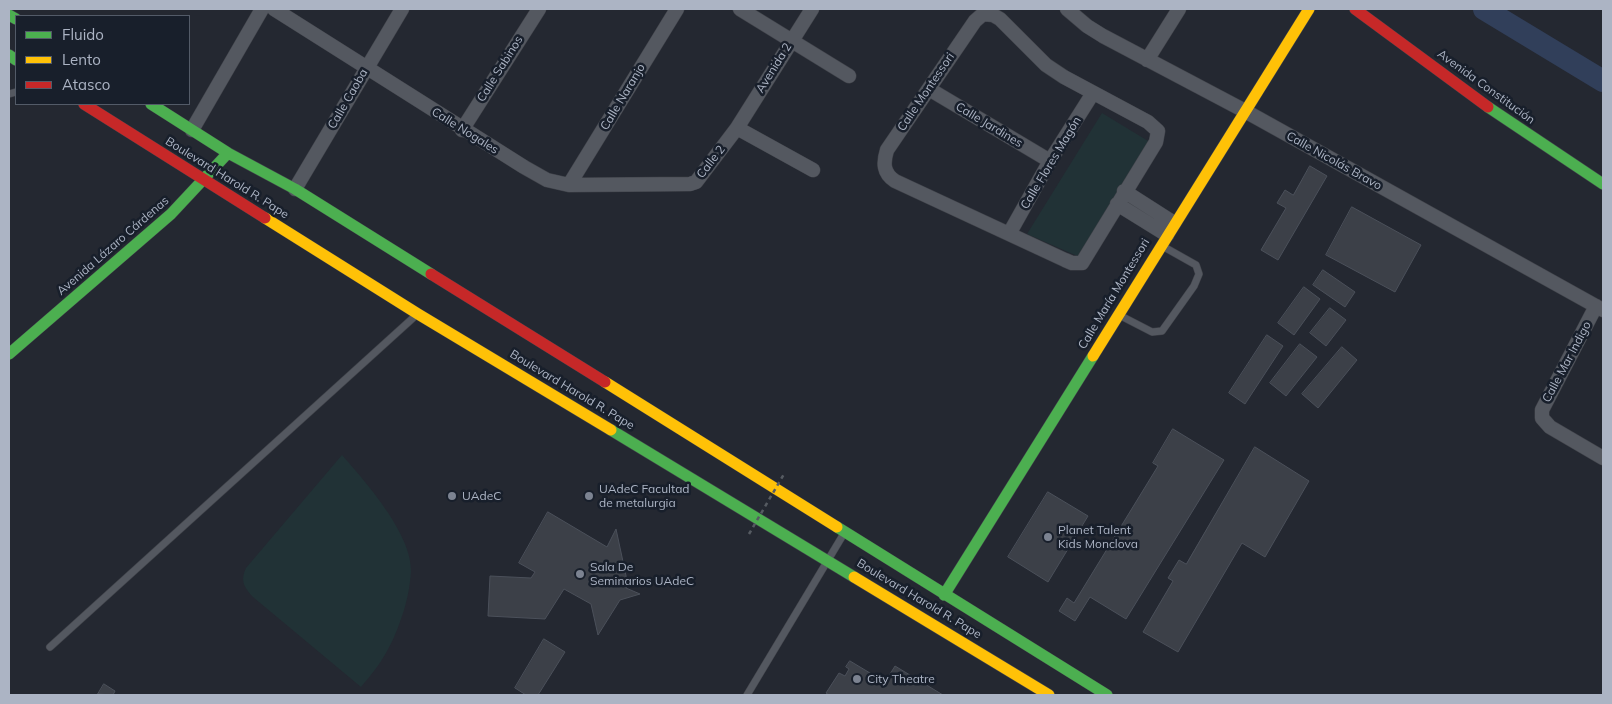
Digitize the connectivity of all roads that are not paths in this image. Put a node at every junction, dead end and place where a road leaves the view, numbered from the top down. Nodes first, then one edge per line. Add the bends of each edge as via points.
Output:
1 (262, 9) edge
2 (274, 9) edge
3 (402, 9) edge
4 (539, 9) edge
5 (677, 9) edge
6 (740, 9) edge
7 (812, 9) edge
8 (1067, 9) edge
9 (1179, 9) edge
10 (1308, 9) edge
11 (1355, 9) edge
12 (791, 40) junction
13 (1147, 60) junction
14 (366, 69) junction
15 (849, 76) dead end
16 (928, 88) junction
17 (1093, 93) junction
18 (86, 105) edge
19 (153, 105) edge
20 (1245, 112) junction
21 (737, 128) junction
22 (192, 130) junction
23 (462, 130) junction
24 (228, 153) junction
25 (1050, 161) junction
26 (813, 170) dead end
27 (206, 181) junction
28 (678, 184) joint
29 (1603, 184) edge
30 (569, 186) junction
31 (295, 190) junction
32 (1124, 191) junction
33 (1117, 204) junction
34 (1009, 234) junction
35 (1167, 234) junction
36 (1600, 308) edge
37 (418, 314) junction
38 (1118, 315) junction
39 (9, 354) edge
40 (1603, 458) edge
41 (844, 532) junction
42 (828, 560) junction
43 (944, 595) junction
44 (50, 647) dead end
45 (746, 695) edge
46 (1049, 695) edge
47 (1107, 695) edge

1 - 22 street
2 - 14 street, Calle Nogales
3 - 14 street, Calle Caoba
4 - 23 street, Calle Sabinos
5 - 30 street, Calle Naranjo
6 - 12 street
7 - 12 street, Avenida 2
8 - 13 street, Calle Nicolás Bravo via 1087,26
9 - 13 street
10 - 20 main road, Calle María Montessori
11 - 29 main road, Avenida Constitución
12 - 15 street
12 - 21 street, Avenida 2
13 - 20 street, Calle Nicolás Bravo
14 - 23 street, Calle Nogales
14 - 31 street, Calle Caoba
16 - 17 street, Calle Montessori via 976,21 983,14 990,14 1000,19 1046,65
16 - 25 street, Calle Jardines
16 - 34 street, Calle Montessori via 887,150 884,169 894,181
17 - 25 street, Calle Flores Magón
17 - 32 street, Calle Montessori via 1148,122 1158,131 1156,142
18 - 27 main road, Boulevard Harold R. Pape
19 - 22 main road, Boulevard Harold R. Pape
20 - 35 main road, Calle María Montessori
20 - 36 street, Calle Nicolás Bravo
21 - 26 street
21 - 28 street, Calle 2 via 696,182
22 - 24 main road, Boulevard Harold R. Pape
23 - 30 street, Calle Nogales via 547,180
24 - 27 main road, Avenida Lázaro Cárdenas
24 - 31 main road, Boulevard Harold R. Pape
25 - 34 street, Calle Flores Magón
27 - 37 main road, Boulevard Harold R. Pape
27 - 39 main road, Avenida Lázaro Cárdenas via 152,234
28 - 30 street, Calle Nogales
31 - 41 main road, Boulevard Harold R. Pape
32 - 33 street, Calle Montessori
32 - 35 street
33 - 34 street, Calle Montessori via 1082,263 1072,263
33 - 35 street
35 - 38 main road, Calle María Montessori
35 - 38 lane via 1196,265 1199,274 1194,286 1162,331 1152,332
36 - 40 street, Calle Mar Indigo via 1542,410 1542,418 1550,427
37 - 42 main road, Boulevard Harold R. Pape
37 - 44 lane
38 - 43 main road, Calle María Montessori
41 - 42 lane
41 - 43 main road, Boulevard Harold R. Pape
42 - 45 lane
42 - 46 main road, Boulevard Harold R. Pape
43 - 47 main road, Boulevard Harold R. Pape

